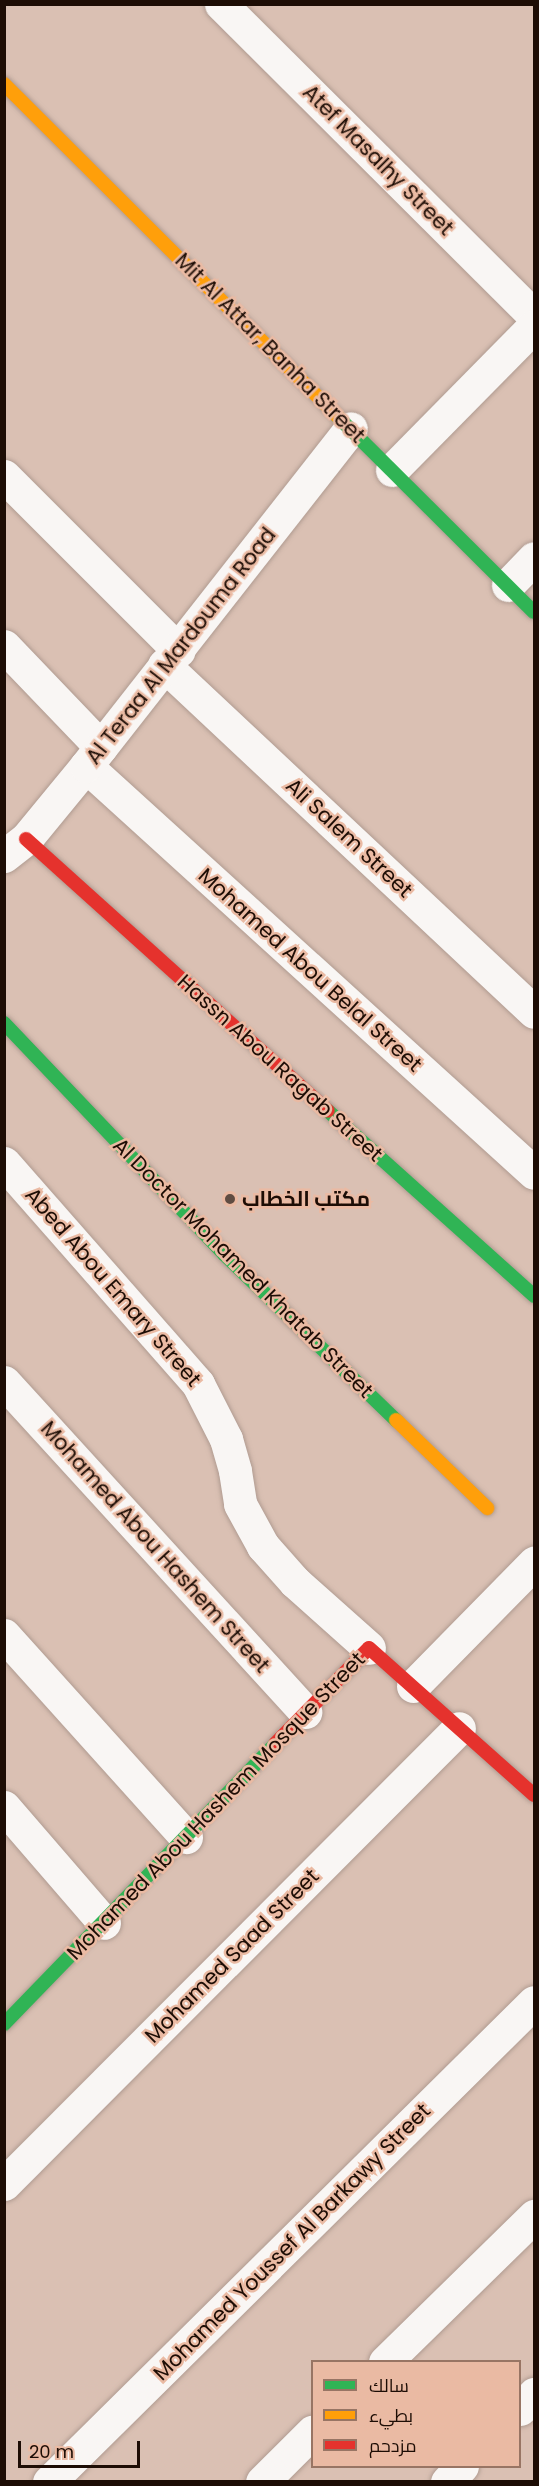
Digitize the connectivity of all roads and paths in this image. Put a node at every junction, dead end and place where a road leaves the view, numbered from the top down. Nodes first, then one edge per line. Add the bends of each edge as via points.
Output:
1 (221, 4) edge
2 (4, 84) edge
3 (534, 316) edge
4 (534, 326) edge
5 (351, 428) junction
6 (392, 470) junction
7 (4, 476) edge
8 (534, 558) edge
9 (508, 585) junction
10 (534, 612) edge
11 (4, 646) edge
12 (171, 658) junction
13 (94, 757) junction
14 (15, 848) edge
15 (534, 1012) edge
16 (4, 1023) edge
17 (4, 1162) edge
18 (534, 1173) edge
19 (534, 1296) edge
20 (4, 1382) edge
21 (487, 1508) dead end
22 (534, 1563) edge
23 (4, 1635) edge
24 (369, 1648) junction
25 (413, 1686) junction
26 (305, 1712) junction
27 (459, 1728) junction
28 (534, 1795) edge
29 (4, 1807) edge
30 (186, 1837) junction
31 (104, 1923) junction
32 (534, 2002) edge
33 (4, 2024) edge
34 (4, 2184) edge
35 (534, 2216) edge
36 (386, 2360) edge
37 (534, 2394) edge
38 (521, 2407) edge
39 (311, 2433) edge
40 (460, 2468) edge
41 (49, 2481) edge
42 (262, 2481) edge
43 (447, 2481) edge

1 - 3 street, Atef Masalhy Street
2 - 5 street, Mit Al Attar, Banha Street
4 - 6 street
5 - 6 street, Mit Al Attar, Banha Street
5 - 12 street, Al Teraa Al Mardouma Road
6 - 9 street, Mit Al Attar, Banha Street
7 - 12 street, Ali Salem Street
8 - 9 street
9 - 10 street, Mit Al Attar, Banha Street
11 - 13 street, Mohamed Abou Belal Street
12 - 13 street, Al Teraa Al Mardouma Road
12 - 15 street, Ali Salem Street
13 - 14 street, Al Teraa Al Mardouma Road
13 - 18 street, Mohamed Abou Belal Street
14 - 19 street, Hassn Abou Ragab Street
16 - 21 street, Al Doctor Mohamed Khatab Street via 225,1255
17 - 24 street, Abed Abou Emary Street via 198,1384 226,1439 240,1504 263,1546 295,1582
20 - 26 street, Mohamed Abou Hashem Street
22 - 25 street
23 - 30 street
24 - 25 street, Mohamed Abou Hashem Mosque Street
24 - 26 street, Mohamed Abou Hashem Mosque Street
25 - 27 street, Mohamed Abou Hashem Mosque Street
26 - 30 street, Mohamed Abou Hashem Mosque Street
27 - 28 street, Mohamed Abou Hashem Mosque Street
27 - 34 street, Mohamed Saad Street
29 - 31 street
30 - 31 street, Mohamed Abou Hashem Mosque Street
31 - 33 street, Mohamed Abou Hashem Mosque Street
32 - 41 street, Mohamed Youssef Al Barkawy Street
35 - 36 street
37 - 38 street
39 - 42 street
40 - 43 street

